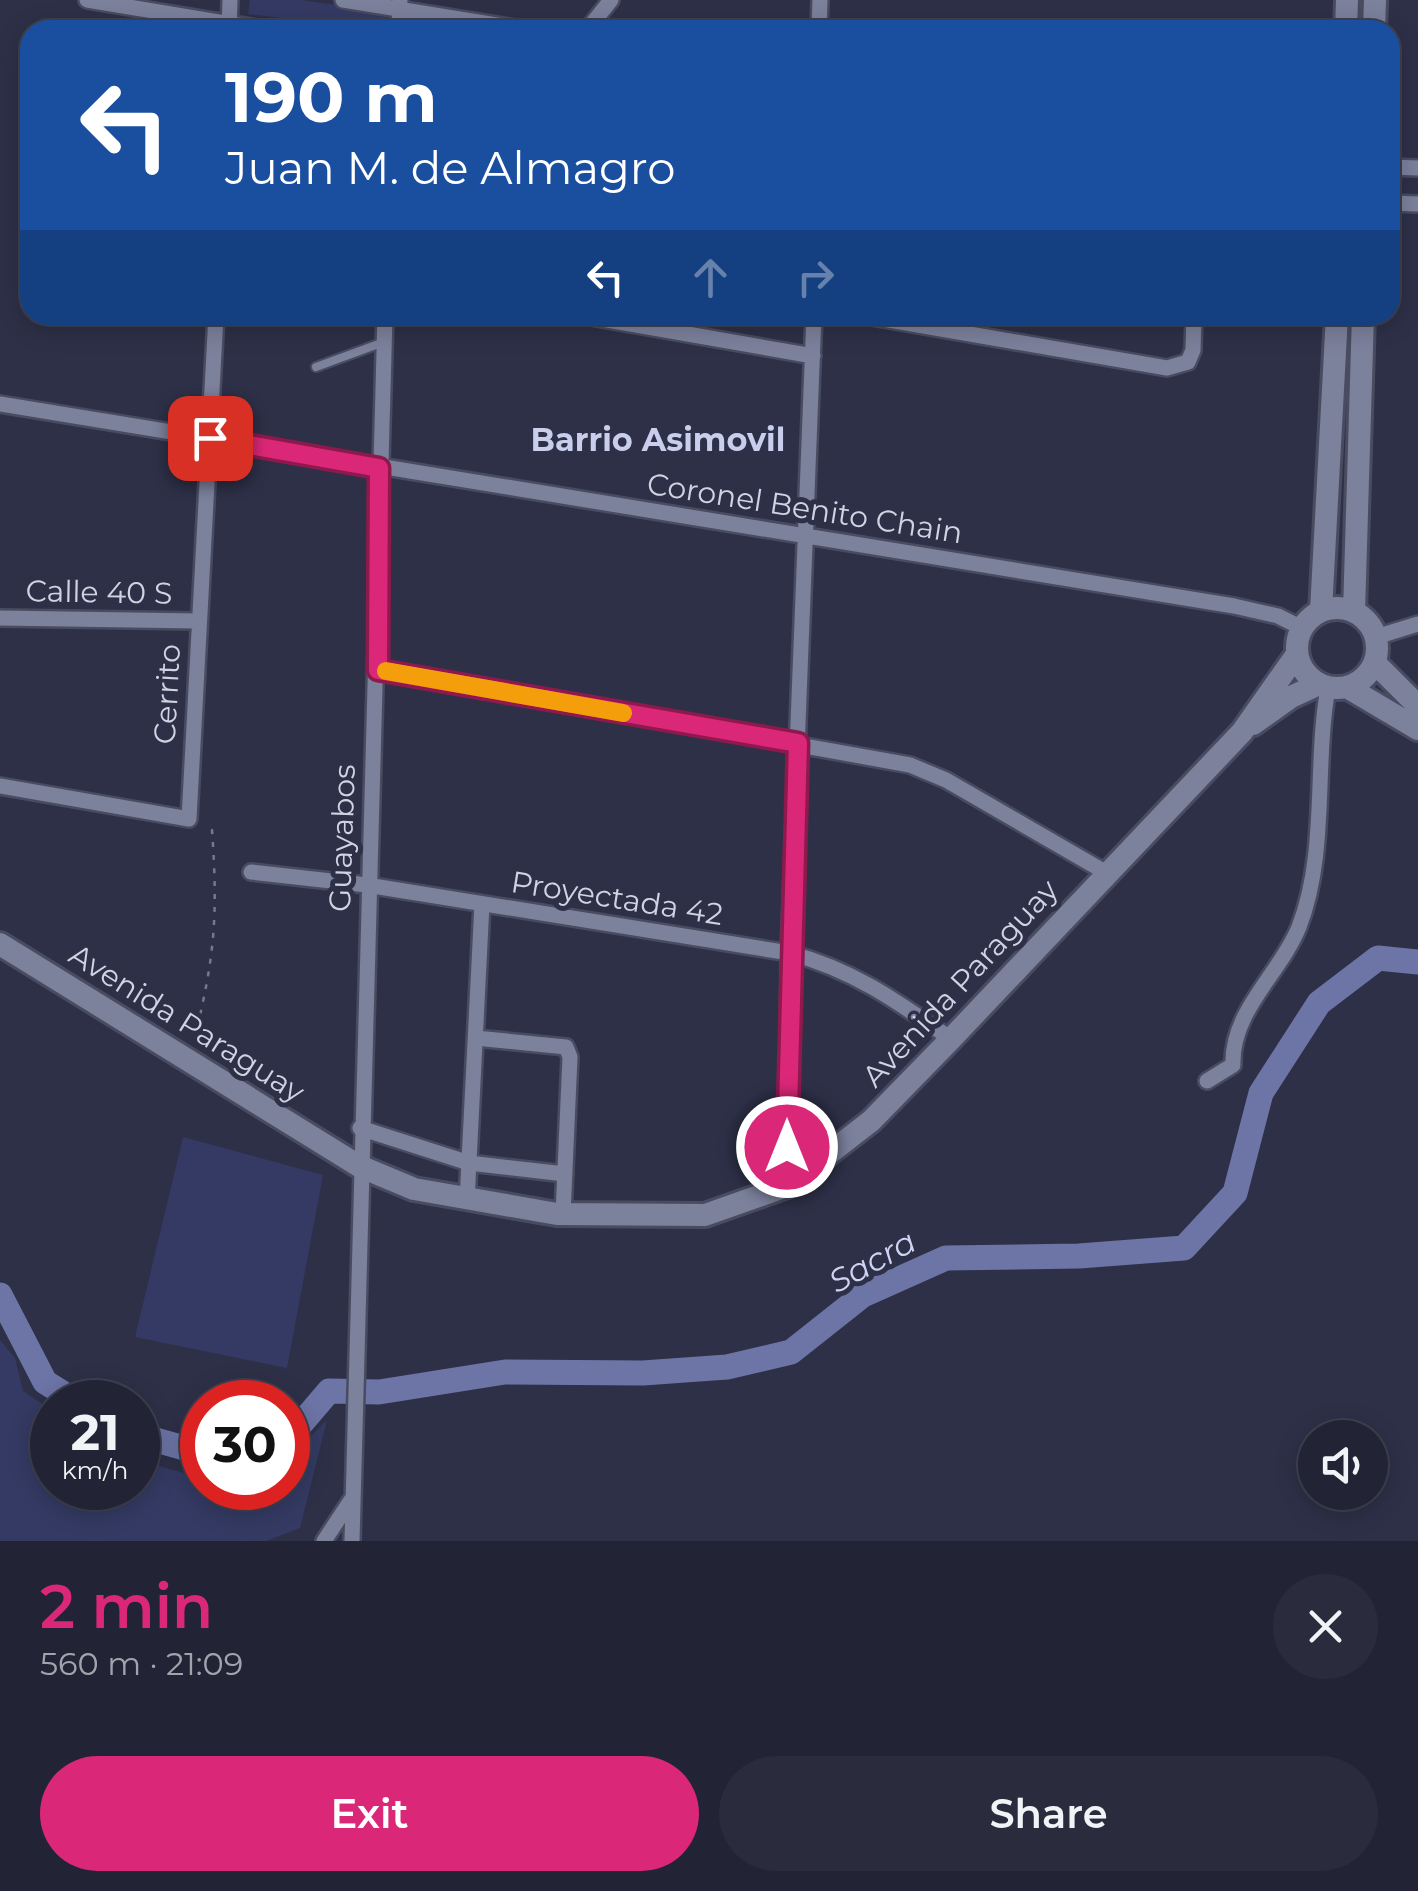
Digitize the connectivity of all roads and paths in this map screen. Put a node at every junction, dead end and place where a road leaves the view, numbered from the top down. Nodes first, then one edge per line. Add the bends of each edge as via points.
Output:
1 (87, 0) edge
2 (343, 0) edge
3 (611, 0) edge
4 (399, 4) edge
5 (188, 20) edge
6 (478, 20) edge
7 (594, 20) edge
8 (216, 325) edge
9 (385, 325) edge
10 (644, 325) edge
11 (814, 325) edge
12 (918, 325) edge
13 (1194, 325) edge
14 (1336, 325) edge
15 (1363, 325) edge
16 (384, 342) junction
17 (813, 356) junction
18 (316, 368) dead end
19 (0, 404) edge
20 (210, 438) junction
21 (379, 468) junction
22 (807, 535) junction
23 (1321, 611) junction
24 (1354, 612) junction
25 (0, 618) edge
26 (198, 621) junction
27 (1418, 624) edge
28 (1302, 628) junction
29 (1376, 637) junction
30 (1297, 654) junction
31 (1375, 662) junction
32 (378, 670) junction
33 (1331, 687) junction
34 (1418, 706) edge
35 (1418, 729) edge
36 (1242, 732) junction
37 (798, 743) junction
38 (0, 786) edge
39 (189, 819) junction
40 (252, 872) dead end
41 (1105, 872) junction
42 (367, 886) junction
43 (482, 904) junction
44 (0, 944) edge
45 (789, 953) junction
46 (476, 1038) junction
47 (952, 1040) junction
48 (189, 1058) junction
49 (1207, 1081) dead end
50 (360, 1128) junction
51 (469, 1163) junction
52 (359, 1166) junction
53 (565, 1174) junction
54 (787, 1186) junction
55 (467, 1202) junction
56 (563, 1214) junction
57 (353, 1496) junction
58 (324, 1541) edge
59 (352, 1541) edge

1 - 5 street
2 - 4 street
3 - 7 street
4 - 6 street
8 - 20 street, Cerrito
9 - 16 street, Guayabos
10 - 17 street
11 - 17 street
12 - 13 street via 1167,368 1188,362
14 - 23 street
15 - 24 street
16 - 18 lane
16 - 21 street, Guayabos
17 - 22 street
19 - 20 street, Coronel Benito Chain
20 - 21 street, Coronel Benito Chain
20 - 26 street, Cerrito
21 - 22 street, Coronel Benito Chain
21 - 32 street, Guayabos
22 - 28 street, Coronel Benito Chain via 1262,611
22 - 37 street
23 - 24 street
23 - 28 street
24 - 29 street
25 - 26 street, Calle 40 S
26 - 39 street, Cerrito
27 - 29 street
28 - 30 street
29 - 31 street
30 - 33 street via 1304,672
30 - 36 street, Avenida Paraguay
31 - 33 street via 1364,678
31 - 34 street
32 - 37 street
32 - 42 street, Guayabos
33 - 35 street
33 - 36 street via 1290,697
33 - 49 street via 1313,866 1299,928 1240,1024 1233,1065
36 - 41 street, Avenida Paraguay
37 - 41 street via 928,772
37 - 45 street
38 - 39 street
39 - 48 path via 212,830 218,911 213,964
40 - 42 street, Proyectada 42
41 - 47 street, Avenida Paraguay
42 - 43 street, Proyectada 42
42 - 50 street, Guayabos
43 - 45 street, Proyectada 42
43 - 46 street
44 - 48 street, Avenida Paraguay
45 - 47 street, Proyectada 42 via 873,984
45 - 54 street
46 - 51 street
46 - 53 street via 566,1047
47 - 54 street, Avenida Paraguay via 871,1120
48 - 52 street, Avenida Paraguay
50 - 51 street
50 - 52 street, Guayabos
51 - 53 street
51 - 55 street
52 - 55 street, Avenida Paraguay
52 - 57 street, Guayabos
53 - 56 street
54 - 56 street, Avenida Paraguay via 705,1216
55 - 56 street, Avenida Paraguay
57 - 58 street
57 - 59 street, Guayabos

